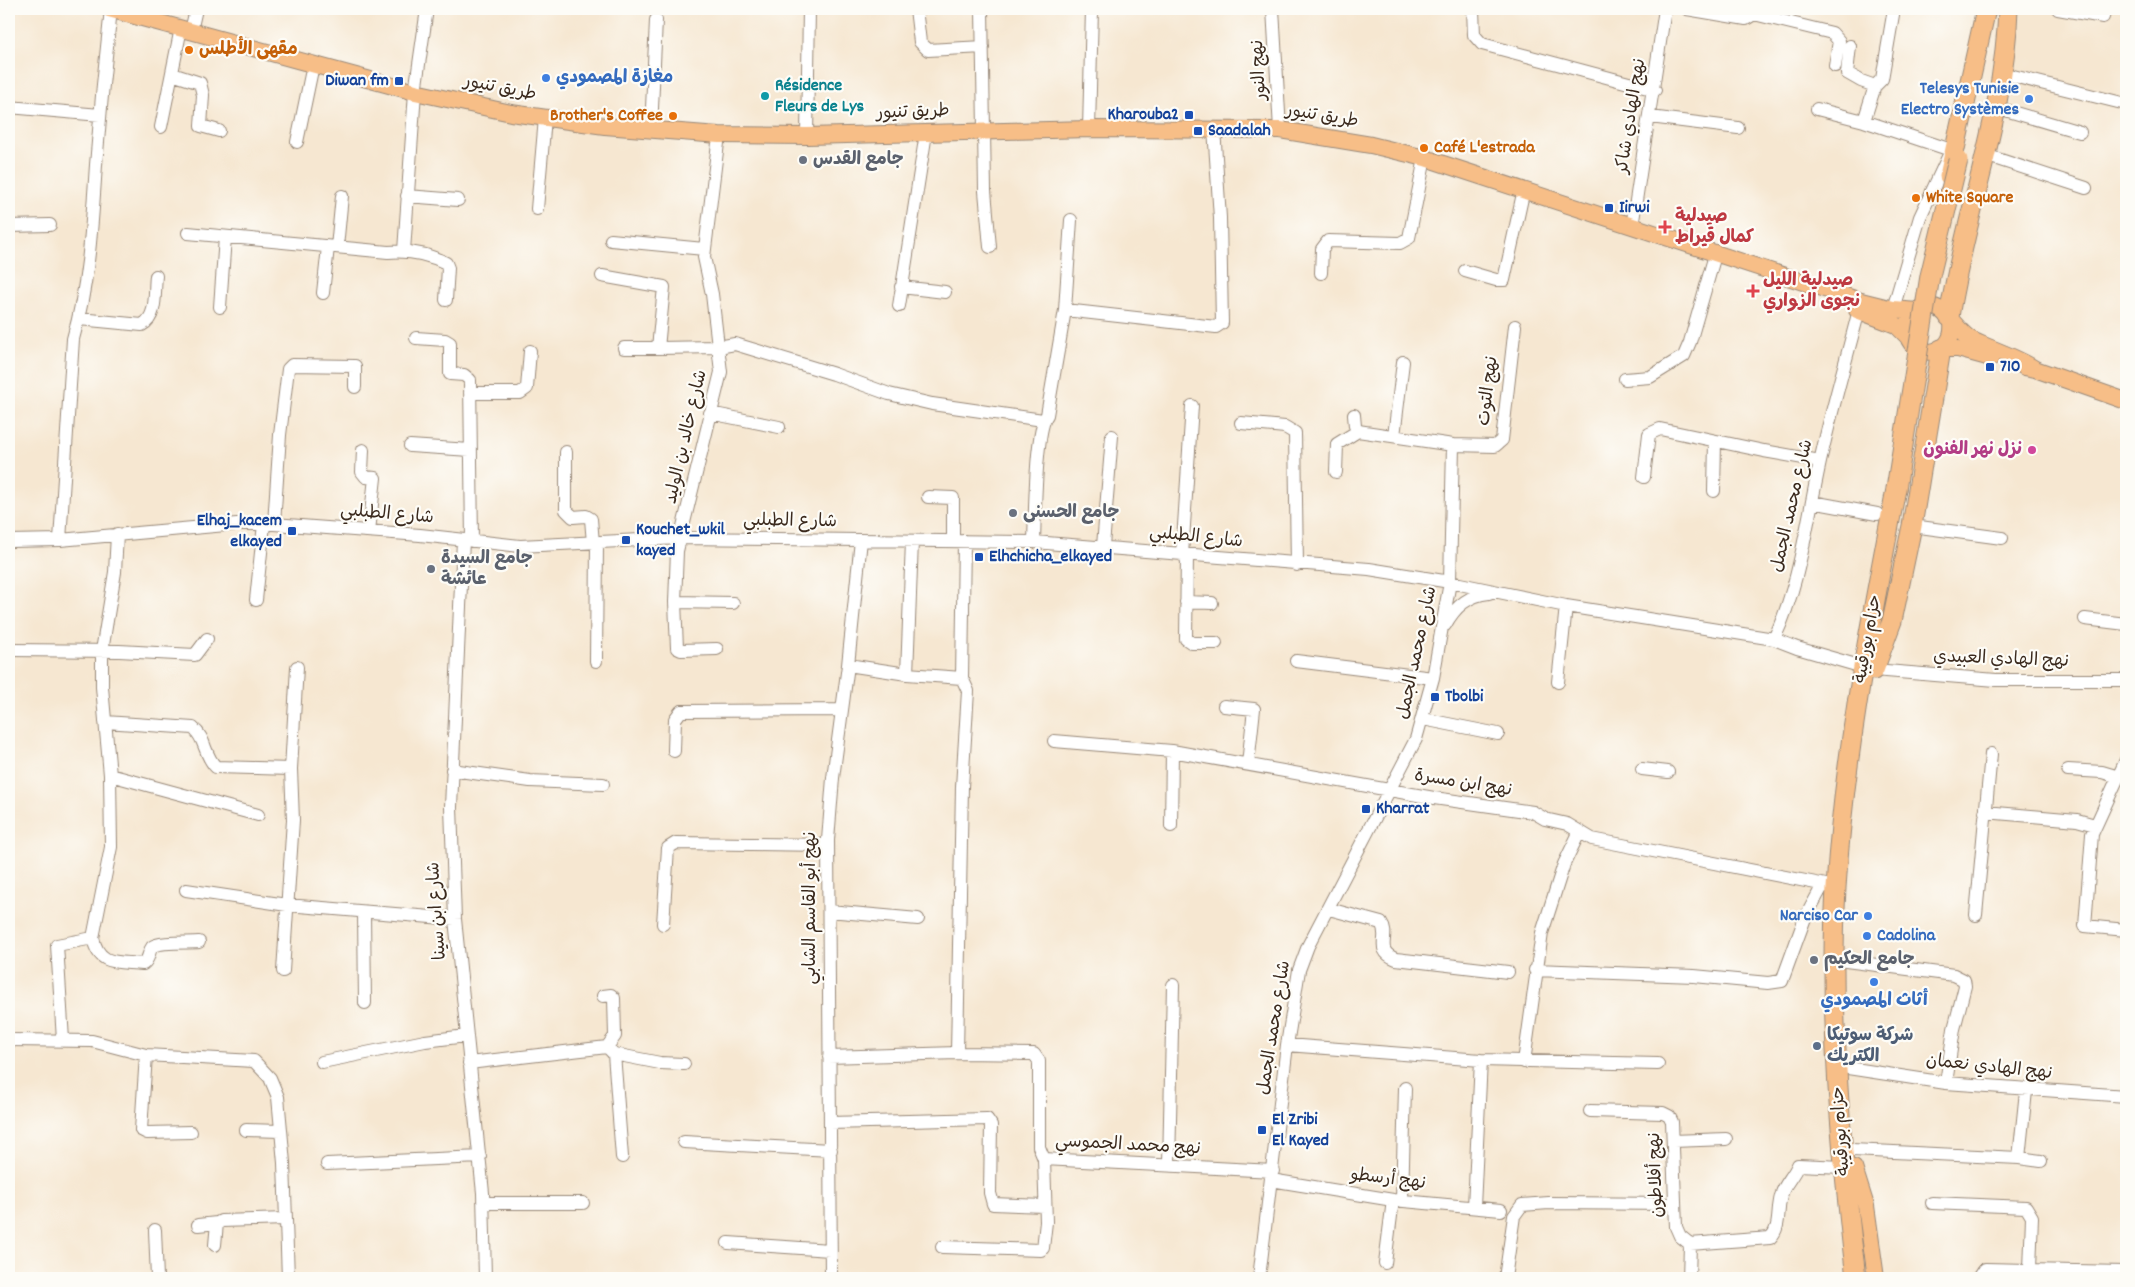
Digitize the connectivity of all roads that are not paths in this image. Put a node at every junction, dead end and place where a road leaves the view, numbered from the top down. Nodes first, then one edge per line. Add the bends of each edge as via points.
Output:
1 (110, 9) edge
2 (196, 9) edge
3 (427, 9) edge
4 (809, 9) edge
5 (916, 9) edge
6 (982, 9) edge
7 (1092, 9) edge
8 (1273, 9) edge
9 (1470, 9) edge
10 (1665, 9) edge
11 (1687, 9) edge
12 (1894, 9) edge
13 (1986, 9) edge
14 (1991, 9) edge
15 (2002, 9) edge
16 (2008, 9) edge
17 (2058, 9) edge
18 (2105, 9) edge
19 (133, 12) edge
20 (656, 20) dead end
21 (186, 29) junction
22 (1850, 46) dead end
23 (983, 47) junction
24 (313, 65) junction
25 (1835, 66) dead end
26 (2001, 73) junction
27 (172, 74) junction
28 (1875, 86) junction
29 (1654, 90) junction
30 (415, 92) junction
31 (2126, 104) edge
32 (9, 107) edge
33 (1995, 107) junction
34 (1818, 109) dead end
35 (100, 114) junction
36 (1650, 117) junction
37 (545, 118) junction
38 (1864, 121) junction
39 (161, 127) dead end
40 (1214, 128) junction
41 (1738, 128) dead end
42 (1089, 129) junction
43 (651, 130) junction
44 (1280, 130) junction
45 (219, 131) dead end
46 (984, 131) junction
47 (2080, 132) dead end
48 (926, 134) junction
49 (719, 135) junction
50 (807, 136) junction
51 (297, 142) dead end
52 (1964, 156) junction
53 (1425, 158) junction
54 (2086, 188) dead end
55 (1524, 189) junction
56 (342, 196) dead end
57 (407, 196) junction
58 (458, 200) dead end
59 (537, 209) dead end
60 (1071, 220) dead end
61 (50, 225) dead end
62 (9, 226) edge
63 (1632, 228) junction
64 (188, 233) dead end
65 (225, 237) junction
66 (611, 240) dead end
67 (333, 247) junction
68 (990, 247) dead end
69 (704, 249) junction
70 (404, 250) junction
71 (1715, 255) junction
72 (1465, 271) dead end
73 (1321, 272) dead end
74 (156, 276) dead end
75 (602, 276) dead end
76 (901, 287) junction
77 (945, 292) dead end
78 (323, 293) dead end
79 (446, 300) dead end
80 (899, 306) dead end
81 (220, 307) dead end
82 (1892, 309) junction
83 (1065, 310) junction
84 (1859, 310) junction
85 (1917, 310) junction
86 (79, 319) junction
87 (1951, 320) junction
88 (1515, 326) dead end
89 (416, 338) dead end
90 (1909, 339) junction
91 (718, 347) junction
92 (624, 348) dead end
93 (658, 348) junction
94 (1941, 350) junction
95 (530, 351) dead end
96 (1403, 362) dead end
97 (2035, 369) junction
98 (1625, 379) dead end
99 (355, 387) dead end
100 (470, 393) junction
101 (2126, 401) edge
102 (1192, 406) dead end
103 (710, 413) junction
104 (1354, 415) dead end
105 (1043, 420) junction
106 (1241, 423) dead end
107 (779, 427) dead end
108 (1358, 431) junction
109 (1112, 436) dead end
110 (1394, 436) junction
111 (1715, 441) junction
112 (1453, 445) junction
113 (410, 446) dead end
114 (363, 450) dead end
115 (470, 450) junction
116 (566, 452) dead end
117 (1820, 461) junction
118 (1336, 472) dead end
119 (1644, 477) dead end
120 (1714, 491) dead end
121 (928, 497) dead end
122 (1812, 502) junction
123 (1877, 514) dead end
124 (269, 524) junction
125 (1912, 526) junction
126 (369, 531) junction
127 (117, 534) junction
128 (680, 538) junction
129 (2002, 538) dead end
130 (60, 540) junction
131 (860, 540) junction
132 (467, 541) junction
133 (912, 541) junction
134 (958, 541) junction
135 (9, 542) edge
136 (1034, 542) junction
137 (595, 543) junction
138 (1103, 546) junction
139 (1184, 555) junction
140 (1297, 565) junction
141 (1450, 582) junction
142 (1498, 592) junction
143 (256, 600) dead end
144 (675, 602) junction
145 (1186, 602) junction
146 (733, 603) dead end
147 (1212, 603) dead end
148 (1566, 606) junction
149 (2085, 619) dead end
150 (2126, 624) edge
151 (1443, 630) junction
152 (207, 639) dead end
153 (1774, 639) junction
154 (1216, 643) dead end
155 (717, 649) dead end
156 (9, 650) edge
157 (102, 651) junction
158 (596, 661) dead end
159 (1296, 662) dead end
160 (848, 665) junction
161 (297, 667) dead end
162 (1868, 669) junction
163 (907, 674) junction
164 (962, 678) junction
165 (1433, 678) junction
166 (2126, 680) edge
167 (1558, 682) dead end
168 (1224, 706) dead end
169 (841, 710) junction
170 (1423, 719) junction
171 (105, 722) junction
172 (1498, 734) dead end
173 (1054, 741) dead end
174 (674, 751) dead end
175 (1172, 751) junction
176 (1991, 754) dead end
177 (2126, 760) edge
178 (1248, 764) junction
179 (1642, 768) dead end
180 (291, 769) junction
181 (452, 770) junction
182 (2068, 770) dead end
183 (1668, 772) dead end
184 (110, 775) junction
185 (2119, 777) junction
186 (603, 784) dead end
187 (1388, 790) junction
188 (1985, 812) junction
189 (258, 815) dead end
190 (2095, 825) junction
191 (1171, 826) dead end
192 (1577, 831) junction
193 (828, 845) junction
194 (1830, 886) junction
195 (186, 890) dead end
196 (287, 905) junction
197 (1329, 909) junction
198 (364, 912) junction
199 (828, 912) junction
200 (1976, 915) dead end
201 (456, 919) junction
202 (918, 920) dead end
203 (663, 924) dead end
204 (2126, 930) edge
205 (93, 938) junction
206 (199, 942) dead end
207 (1846, 961) junction
208 (1535, 970) junction
209 (283, 971) dead end
210 (1508, 972) dead end
211 (1173, 985) dead end
212 (603, 996) dead end
213 (365, 1003) dead end
214 (466, 1036) junction
215 (9, 1040) edge
216 (63, 1040) junction
217 (1287, 1045) junction
218 (611, 1051) junction
219 (957, 1053) junction
220 (146, 1055) junction
221 (830, 1057) junction
222 (1481, 1060) junction
223 (322, 1062) dead end
224 (1524, 1062) junction
225 (469, 1064) junction
226 (684, 1064) dead end
227 (1658, 1064) dead end
228 (1848, 1068) junction
229 (1946, 1083) junction
230 (1405, 1088) dead end
231 (2026, 1091) junction
232 (2126, 1096) edge
233 (1590, 1112) dead end
234 (830, 1124) junction
235 (246, 1130) dead end
236 (280, 1131) junction
237 (192, 1132) dead end
238 (1726, 1139) dead end
239 (1673, 1141) junction
240 (684, 1142) dead end
241 (831, 1150) junction
242 (480, 1157) junction
243 (622, 1158) dead end
244 (2018, 1158) junction
245 (1044, 1159) junction
246 (2041, 1161) dead end
247 (1850, 1162) junction
248 (327, 1164) dead end
249 (1169, 1165) junction
250 (1272, 1176) junction
251 (1398, 1200) junction
252 (583, 1203) dead end
253 (1932, 1203) dead end
254 (1674, 1204) junction
255 (1045, 1206) junction
256 (484, 1207) junction
257 (1474, 1207) junction
258 (1501, 1210) dead end
259 (563, 1211) dead end
260 (285, 1220) junction
261 (217, 1223) junction
262 (198, 1225) dead end
263 (155, 1230) dead end
264 (728, 1243) dead end
265 (215, 1244) dead end
266 (1690, 1244) junction
267 (942, 1247) dead end
268 (830, 1250) junction
269 (1385, 1263) dead end
270 (2030, 1269) junction
271 (2126, 1269) edge
272 (1982, 1274) edge
273 (157, 1278) edge
274 (288, 1278) edge
275 (486, 1278) edge
276 (831, 1278) edge
277 (1259, 1278) edge
278 (1505, 1278) edge
279 (1689, 1278) edge
280 (1848, 1278) edge
281 (1856, 1278) edge
282 (1867, 1278) edge
283 (1876, 1278) edge

1 - 19 main road, طريق تنيور
1 - 35 street
2 - 21 street
3 - 30 street
4 - 50 street
5 - 23 street via 920,42 928,50
6 - 23 street
7 - 42 street
8 - 44 street, نهج النور
9 - 29 street via 1473,9 1474,35 1482,44
10 - 29 street, نهج الهادي شاكر
11 - 25 street via 1746,19 1754,14 1832,33 1839,41
12 - 28 street via 1882,79
13 - 52 highway
14 - 52 highway, حزام بورقيبة
15 - 52 highway, حزام بورقيبة via 1996,50
16 - 26 highway via 2007,44
17 - 18 street via 2103,17
19 - 21 main road, طريق تنيور
20 - 43 street
21 - 24 main road, طريق تنيور
21 - 27 street
22 - 28 street via 1847,72
23 - 46 street
24 - 30 main road, طريق تنيور
24 - 51 street
26 - 31 street
26 - 33 highway
27 - 39 street
27 - 45 street via 200,84 203,95 201,126
28 - 38 street
29 - 36 street, نهج الهادي شاكر
30 - 37 main road, طريق تنيور
30 - 57 street
32 - 35 street
33 - 47 street
33 - 52 highway
34 - 38 street
35 - 86 street via 90,241
36 - 41 street
36 - 63 street, نهج الهادي شاكر
37 - 43 main road, طريق تنيور
37 - 59 street
38 - 52 street
40 - 42 main road, طريق تنيور
40 - 44 main road, طريق تنيور
40 - 83 street via 1222,323 1216,326
42 - 46 main road, طريق تنيور
43 - 49 main road, طريق تنيور
44 - 53 main road, طريق تنيور via 1371,145
46 - 48 main road, طريق تنيور
46 - 68 street
48 - 50 main road, طريق تنيور
48 - 76 street
49 - 50 main road, طريق تنيور
49 - 69 street, شارع خالد بن الوليد
52 - 54 street
52 - 82 street via 1920,217
52 - 85 highway via 1923,276
52 - 87 highway
52 - 162 highway, حزام بورقيبة
53 - 55 main road, طريق تنيور
53 - 73 street via 1409,238 1400,243 1328,241 1322,249
55 - 63 main road, طريق تنيور
55 - 72 street via 1504,280
56 - 67 street
57 - 58 street
57 - 70 street
60 - 83 street
61 - 62 street
63 - 71 main road, طريق تنيور
64 - 65 street
65 - 67 street
65 - 81 street
66 - 69 street
67 - 70 street via 388,252
67 - 78 street
69 - 91 street, شارع خالد بن الوليد
70 - 79 street via 446,263
71 - 82 main road, طريق تنيور
71 - 84 main road, طريق تنيور via 1743,270
71 - 98 street via 1684,356 1650,377
74 - 86 street via 153,308 147,323
75 - 93 street via 664,287
76 - 77 street
76 - 80 street
82 - 85 main road, طريق تنيور
83 - 105 street
84 - 90 main road, طريق تنيور via 1896,325
84 - 117 street, شارع محمد الجمل
85 - 87 main road via 1938,308
85 - 90 main road via 1908,322
86 - 130 street via 73,339
87 - 94 main road via 1951,338
87 - 97 main road via 1965,336 2014,356
88 - 112 street, نهج التوت via 1502,440 1495,446
89 - 100 street via 450,343 450,374 464,375 470,380
90 - 94 main road via 1926,352
90 - 162 highway via 1908,366 1863,627
91 - 93 street
91 - 103 street, شارع خالد بن الوليد via 721,372
91 - 105 street via 747,346 889,394 924,402
92 - 93 street
94 - 97 main road via 1967,350 2010,365
94 - 125 highway
95 - 100 street via 527,388 520,393
96 - 110 street
97 - 101 main road
99 - 124 street via 355,366 292,365 288,369
100 - 115 street, شارع ابن سينا
102 - 139 street
103 - 107 street
103 - 128 street, شارع خالد بن الوليد
104 - 108 street
105 - 136 street via 1035,494
106 - 140 street via 1285,427 1295,433
108 - 110 street, نهج التوت
108 - 118 street via 1336,444
109 - 138 street
110 - 112 street, نهج التوت
111 - 117 street
111 - 119 street via 1660,429 1649,434
111 - 120 street
112 - 141 street
113 - 115 street
114 - 126 street via 362,472 366,477 375,478
115 - 132 street, شارع ابن سينا
116 - 137 street via 566,510 573,517 591,519
117 - 122 street, شارع محمد الجمل
121 - 134 street via 953,498
122 - 123 street
122 - 153 street, شارع محمد الجمل via 1799,563
124 - 126 street, شارع الطبلبي
124 - 127 street, شارع الطبلبي
124 - 143 street
125 - 129 street
125 - 162 highway via 1892,621
126 - 132 street, شارع الطبلبي
127 - 130 street, شارع الطبلبي
127 - 157 street via 115,572
128 - 131 street, شارع الطبلبي
128 - 137 street, شارع الطبلبي
128 - 144 street, شارع خالد بن الوليد
130 - 135 street, شارع الطبلبي
131 - 133 street, شارع الطبلبي
131 - 160 street, نهج أبو القاسم الشابي
132 - 137 street, شارع الطبلبي via 520,546
132 - 181 street, شارع ابن سينا
133 - 134 street, شارع الطبلبي
133 - 163 street
134 - 136 street, شارع الطبلبي
134 - 164 street
136 - 138 street, شارع الطبلبي
137 - 158 street
138 - 139 street, شارع الطبلبي
139 - 140 street, شارع الطبلبي
139 - 145 street
140 - 141 street, شارع الطبلبي via 1369,569
141 - 142 street, شارع محمد الجمل
141 - 151 street, شارع محمد الجمل
142 - 148 street, شارع محمد الجمل
142 - 151 street via 1467,599 1454,611
144 - 146 street
144 - 155 street, شارع خالد بن الوليد via 677,648
145 - 147 street
145 - 154 street via 1186,639 1192,643
148 - 153 street, شارع محمد الجمل
148 - 167 street
149 - 150 street
151 - 165 street, شارع محمد الجمل
152 - 157 street via 195,655
153 - 162 street, نهج الهادي العبيدي
156 - 157 street
157 - 171 street
159 - 165 street
160 - 163 street
160 - 169 street, نهج أبو القاسم الشابي
161 - 180 street
162 - 166 street, نهج الهادي العبيدي via 1996,680
162 - 194 highway, حزام بورقيبة
162 - 207 highway, حزام بورقيبة via 1854,801
163 - 164 street
164 - 219 street via 968,691 962,787
165 - 170 street, شارع محمد الجمل
168 - 178 street via 1254,709
169 - 174 street via 681,712 675,719
169 - 193 street, نهج أبو القاسم الشابي
170 - 172 street
170 - 187 street, شارع محمد الجمل via 1416,739
171 - 180 street via 193,728 200,733 208,760 216,767
171 - 184 street
173 - 175 street, نهج ابن مسرة
175 - 178 street, نهج ابن مسرة
175 - 191 street
176 - 188 street
177 - 185 street
178 - 187 street, نهج ابن مسرة
179 - 183 street
180 - 196 street via 293,820
181 - 186 street via 530,781
181 - 201 street, شارع ابن سينا
182 - 185 street via 2102,772
184 - 189 street
184 - 205 street via 111,847
185 - 190 street
187 - 192 street, نهج ابن مسرة via 1535,813
187 - 197 street, شارع محمد الجمل
188 - 190 street via 2077,820
188 - 200 street
190 - 204 street via 2090,843 2084,926
192 - 194 street, نهج ابن مسرة via 1599,840
192 - 208 street via 1551,898
193 - 199 street, نهج أبو القاسم الشابي
193 - 203 street via 676,843 668,848
194 - 208 street via 1805,918 1782,981 1768,983 1694,976
194 - 247 highway, حزام بورقيبة
195 - 196 street
196 - 198 street
196 - 209 street
197 - 210 street via 1381,923 1384,927 1383,950 1396,959
197 - 217 street, شارع محمد الجمل via 1308,946 1300,970
198 - 201 street
198 - 213 street
199 - 202 street
199 - 221 street, نهج أبو القاسم الشابي
201 - 214 street, شارع ابن سينا
205 - 206 street via 96,952 106,960 143,964 151,948 157,944
205 - 216 street via 57,945
207 - 228 highway, حزام بورقيبة
207 - 229 street via 1954,975 1964,980
208 - 224 street
211 - 249 street
212 - 218 street via 614,998
214 - 223 street
214 - 225 street, شارع ابن سينا
215 - 216 street
216 - 220 street via 92,1041
217 - 222 street
217 - 250 street, شارع محمد الجمل
218 - 225 street
218 - 226 street via 660,1063
218 - 243 street
219 - 221 street
219 - 245 street via 1034,1054 1039,1060 1039,1147
220 - 236 street via 254,1061 270,1078 278,1097
220 - 237 street via 142,1130 147,1133
221 - 234 street, نهج أبو القاسم الشابي
222 - 224 street
222 - 257 street
224 - 227 street
225 - 242 street, شارع ابن سينا
228 - 229 street, نهج الهادي نعمان
228 - 247 highway, حزام بورقيبة
229 - 231 street, نهج الهادي نعمان
230 - 251 street
231 - 232 street, نهج الهادي نعمان
231 - 244 street
233 - 239 street, نهج أفلاطون via 1663,1113 1672,1122
234 - 241 street, نهج أبو القاسم الشابي
234 - 255 street via 987,1119 991,1125 990,1193 994,1204
235 - 236 street
236 - 260 street
238 - 239 street
239 - 254 street, نهج أفلاطون
240 - 241 street
241 - 268 street, نهج أبو القاسم الشابي
242 - 248 street
242 - 256 street, شارع ابن سينا
244 - 246 street
244 - 247 street
245 - 249 street, نهج محمد الجموسي
245 - 255 street, نهج محمد الجموسي
247 - 266 street via 1798,1165 1782,1191 1777,1230 1770,1238
247 - 280 main road via 1840,1208
247 - 281 highway, حزام بورقيبة
247 - 282 highway, حزام بورقيبة
247 - 283 main road via 1866,1206
249 - 250 street, نهج محمد الجموسي
250 - 251 street, نهج أرسطو
250 - 277 street, شارع محمد الجمل
251 - 257 street, نهج أرسطو
251 - 269 street
252 - 256 street
253 - 270 street via 2018,1205 2026,1208 2032,1217
254 - 266 street, نهج أفلاطون via 1680,1236
254 - 278 street via 1522,1205 1514,1216
255 - 267 street, نهج محمد الجموسي via 1045,1244 1041,1250
256 - 259 street
256 - 275 street, شارع ابن سينا
257 - 258 street, نهج أرسطو
260 - 261 street
260 - 274 street
261 - 262 street
261 - 265 street
263 - 273 street
264 - 268 street
266 - 279 street
268 - 276 street, نهج أبو القاسم الشابي
270 - 271 street via 2124,1272
270 - 272 street

